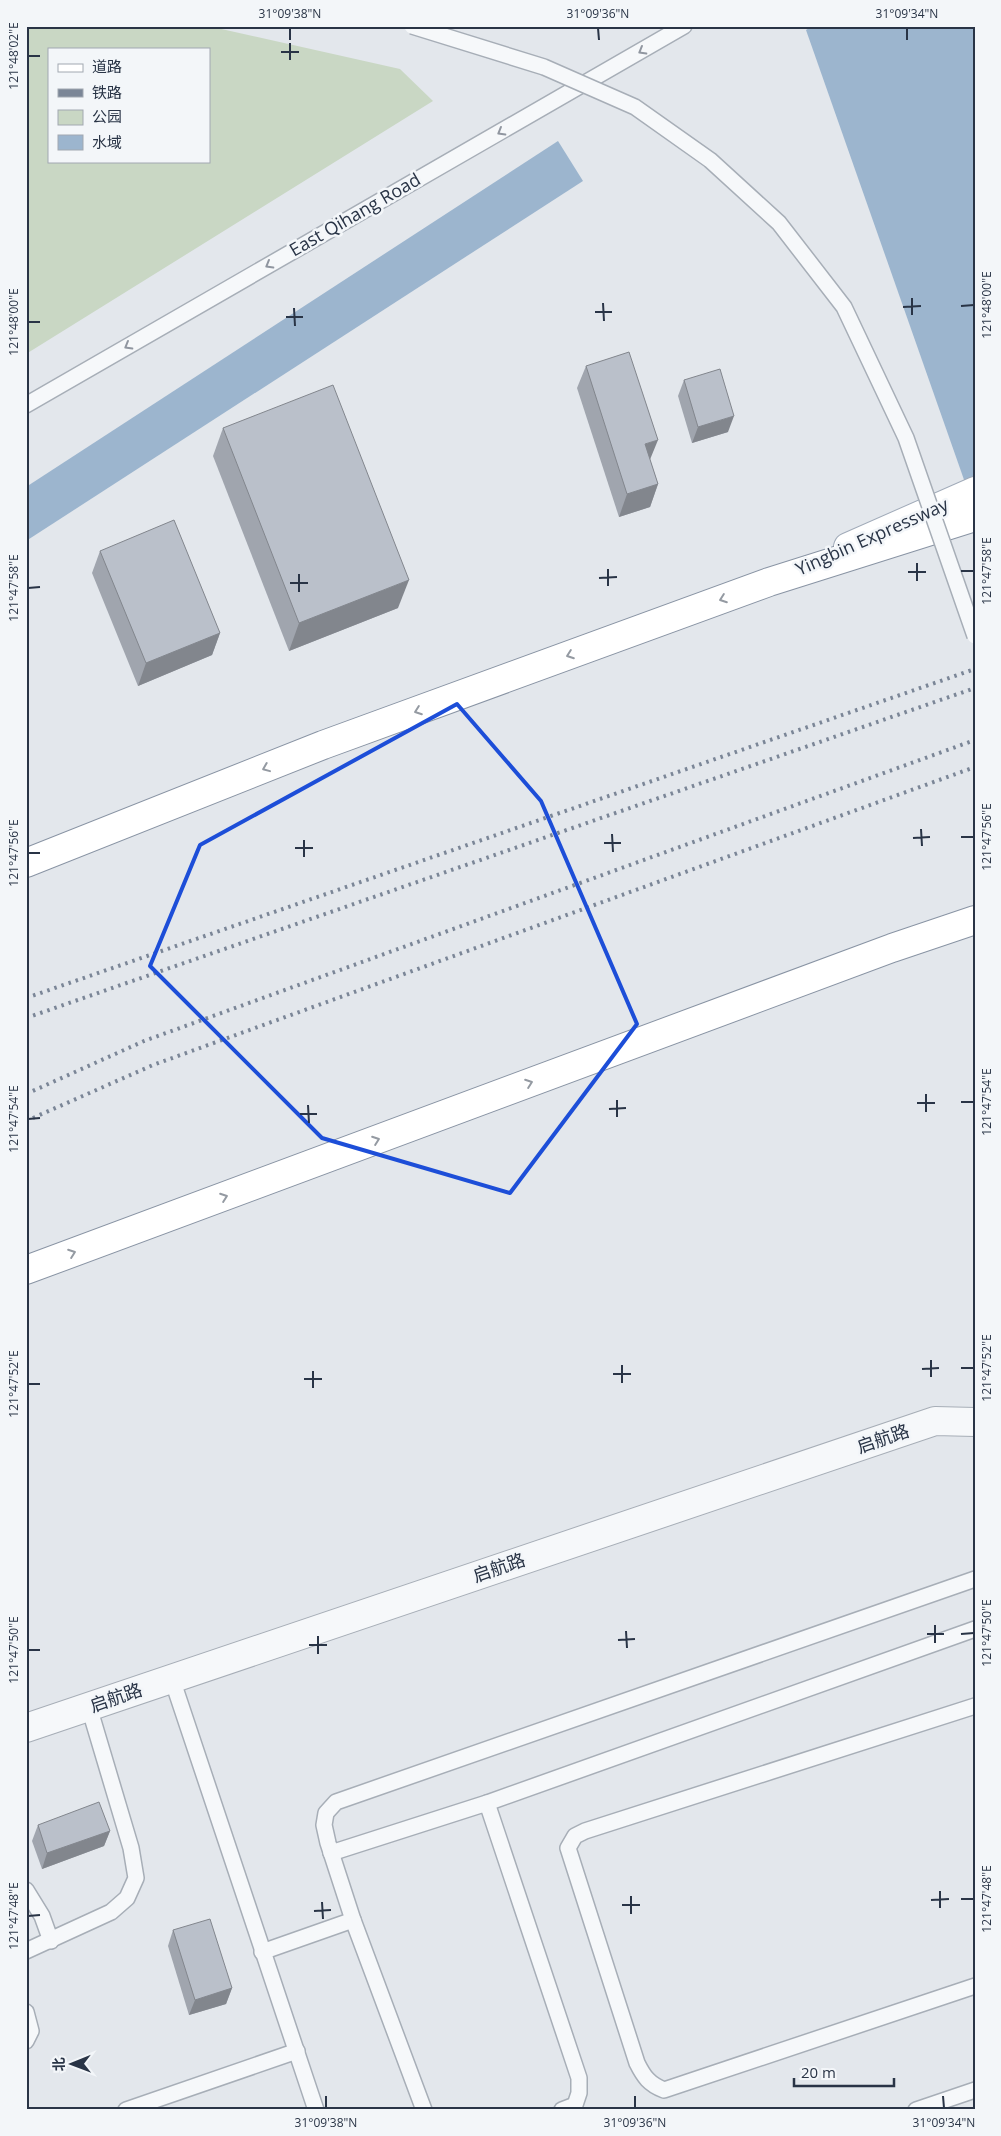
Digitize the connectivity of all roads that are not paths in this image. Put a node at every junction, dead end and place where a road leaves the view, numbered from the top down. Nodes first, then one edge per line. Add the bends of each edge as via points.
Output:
1 (412, 26) edge
2 (684, 26) edge
3 (26, 405) edge
4 (975, 491) edge
5 (975, 517) edge
6 (769, 582) junction
7 (975, 636) edge
8 (26, 863) edge
9 (975, 920) edge
10 (975, 931) edge
11 (892, 948) junction
12 (26, 1270) edge
13 (975, 1422) edge
14 (975, 1579) edge
15 (975, 1629) edge
16 (172, 1679) junction
17 (975, 1706) edge
18 (89, 1707) junction
19 (26, 1728) edge
20 (487, 1803) junction
21 (331, 1853) junction
22 (26, 1890) edge
23 (353, 1920) junction
24 (51, 1941) junction
25 (26, 1951) edge
26 (262, 1952) junction
27 (975, 1986) edge
28 (26, 2012) edge
29 (26, 2041) edge
30 (297, 2051) junction
31 (975, 2090) edge
32 (126, 2110) edge
33 (316, 2110) edge
34 (424, 2110) edge
35 (562, 2110) edge
36 (916, 2110) edge

1 - 7 lane, bridge via 544,67 635,107 710,160 779,223 848,315 906,438
2 -> 3 lane, East Qihang Road
4 - 6 main road, Yingbin Expressway
5 - 6 main road
6 -> 8 main road via 323,745
9 - 11 main road
10 - 11 main road
12 -> 11 main road
13 - 16 street, 启航路 via 935,1421
14 - 21 lane via 336,1802 326,1813 324,1825
15 - 20 lane
16 - 18 street, 启航路
16 - 26 lane
17 - 27 lane via 585,1831 576,1836 568,1848 637,2064 644,2078 664,2090
18 - 19 street, 启航路
18 - 24 lane via 131,1848 136,1878 127,1898 111,1912
20 - 21 lane
20 - 35 lane via 579,2078 575,2105
21 - 23 lane
22 - 24 lane via 42,1916
23 - 26 lane
23 - 34 lane
24 - 25 lane
26 - 30 lane
28 - 29 lane via 31,2030
30 - 32 lane
30 - 33 lane
31 - 36 lane

